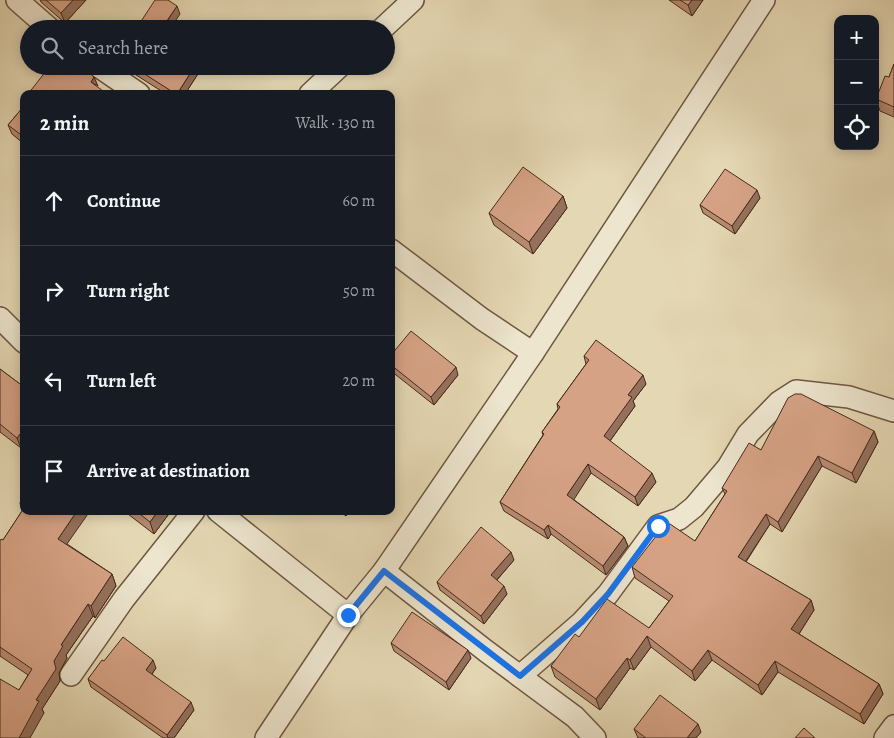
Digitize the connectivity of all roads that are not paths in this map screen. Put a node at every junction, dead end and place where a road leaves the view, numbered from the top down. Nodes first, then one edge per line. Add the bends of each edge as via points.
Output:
1 (17, 0) edge
2 (413, 0) edge
3 (764, 0) edge
4 (40, 20) edge
5 (392, 20) edge
6 (110, 75) edge
7 (330, 75) edge
8 (132, 90) edge
9 (314, 90) edge
10 (395, 253) edge
11 (0, 318) edge
12 (20, 338) edge
13 (533, 352) junction
14 (894, 411) edge
15 (191, 515) edge
16 (223, 515) edge
17 (384, 571) junction
18 (348, 615) junction
19 (71, 675) dead end
20 (520, 676) junction
21 (894, 726) edge
22 (266, 738) edge
23 (595, 738) edge
24 (885, 738) edge

1 - 4 street
2 - 5 street
3 - 13 street
6 - 8 street
7 - 9 street
10 - 13 street via 482,319
11 - 12 street
13 - 17 street
14 - 20 street via 848,397 796,391 779,402 748,434 728,466 694,507 679,519 658,526 608,594 582,622
15 - 19 street via 124,599
16 - 18 street
17 - 18 street
17 - 20 street
18 - 22 street
20 - 23 street via 575,717
21 - 24 street

